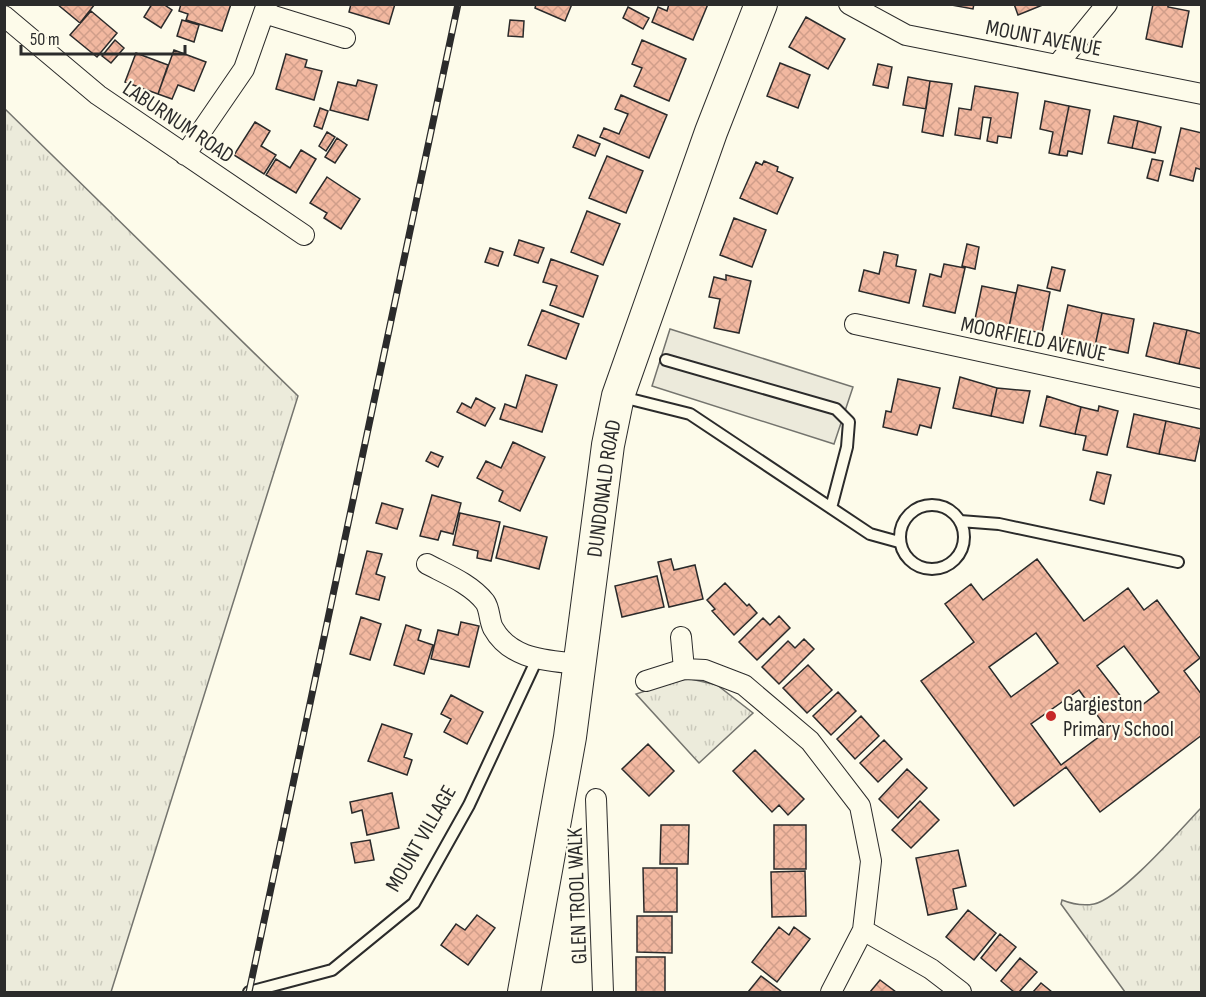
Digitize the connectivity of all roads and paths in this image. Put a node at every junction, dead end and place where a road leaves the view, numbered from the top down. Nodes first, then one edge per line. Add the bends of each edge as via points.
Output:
1 (761, 4) edge
2 (849, 4) edge
3 (1107, 4) edge
4 (266, 9) edge
5 (4, 16) edge
6 (345, 38) dead end
7 (1059, 64) junction
8 (1202, 94) edge
9 (185, 155) junction
10 (304, 236) dead end
11 (855, 324) dead end
12 (666, 360) dead end
13 (618, 396) junction
14 (1202, 399) edge
15 (831, 508) junction
16 (960, 521) junction
17 (899, 542) junction
18 (1179, 562) dead end
19 (427, 564) dead end
20 (681, 637) dead end
21 (537, 659) junction
22 (578, 664) junction
23 (684, 669) junction
24 (646, 681) dead end
25 (596, 798) dead end
26 (863, 930) junction
27 (249, 993) edge
28 (524, 993) edge
29 (603, 993) edge
30 (831, 993) edge
31 (961, 993) edge

1 - 13 main road, DUNDONALD ROAD via 711,132
2 - 7 street, MOUNT AVENUE via 906,35
3 - 7 street
4 - 6 street
4 - 9 street via 244,69
5 - 9 street, LABURNUM ROAD via 98,95
7 - 8 street, MOUNT AVENUE
9 - 10 street, LABURNUM ROAD
11 - 14 street, MOORFIELD AVENUE
12 - 15 lane via 836,409 844,416 849,422 847,447
13 - 15 lane via 690,414
13 - 22 main road, DUNDONALD ROAD
15 - 17 lane via 870,534
16 - 17 lane via 945,507 925,505 906,517
16 - 17 lane via 964,540 961,551 945,567 924,569 912,563
16 - 18 lane via 999,524
19 - 21 street via 463,584 485,603 493,628 511,650
20 - 23 street
21 - 22 street
21 - 27 lane, MOUNT VILLAGE via 469,805 414,903 332,970
22 - 28 main road, DUNDONALD ROAD via 570,737
23 - 24 street
23 - 26 street via 705,670 744,685 810,741 860,806 871,861
25 - 29 street, GLEN TROOL WALK
26 - 30 street
26 - 31 street via 931,969

